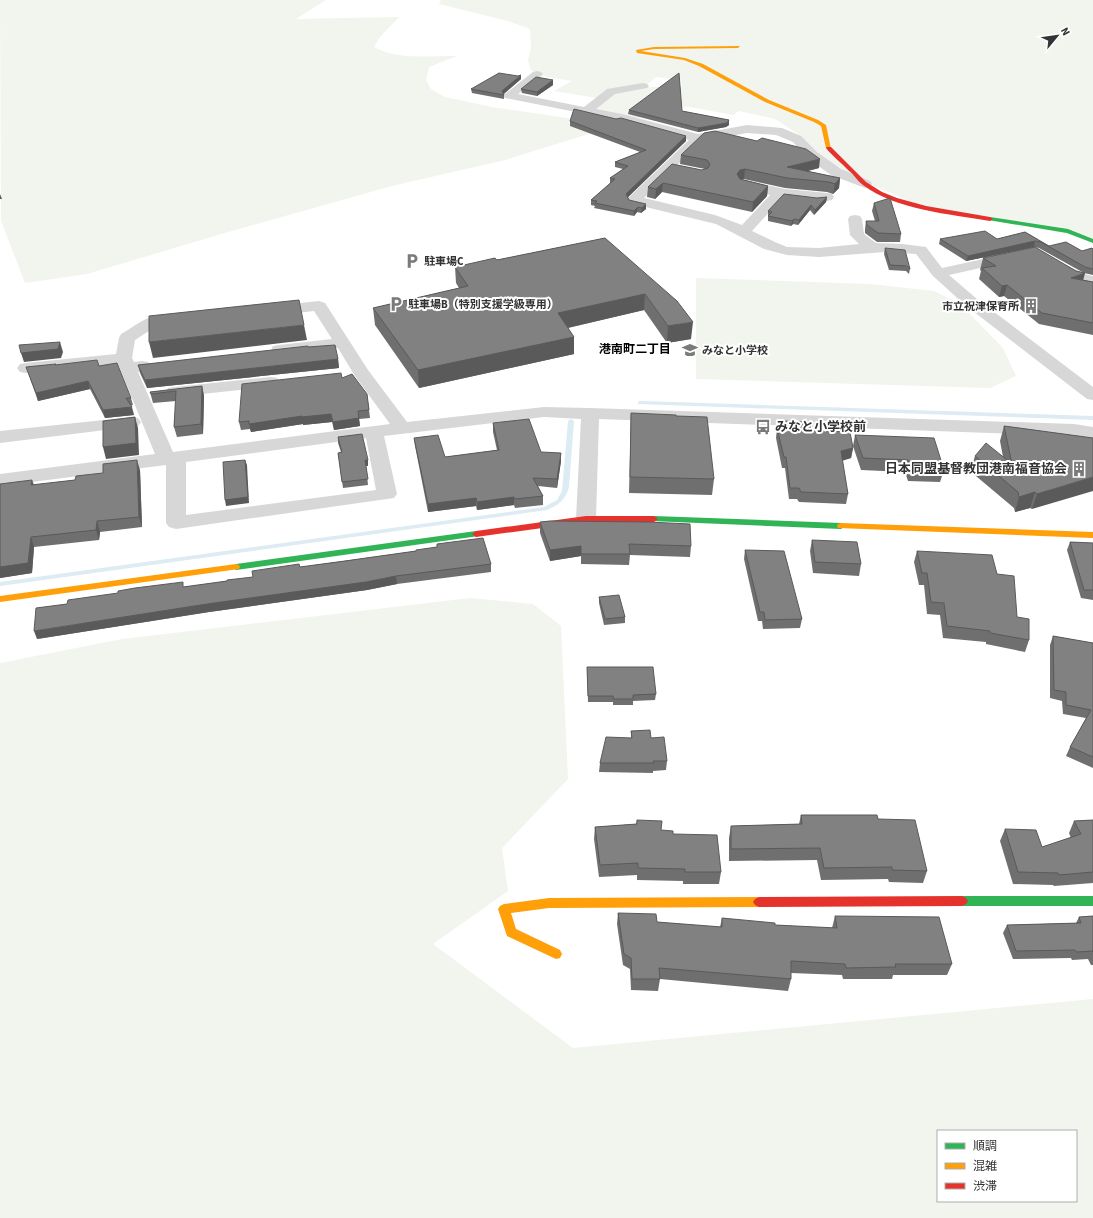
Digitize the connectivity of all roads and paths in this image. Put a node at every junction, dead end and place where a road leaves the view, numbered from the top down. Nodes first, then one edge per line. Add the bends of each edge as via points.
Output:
1 (738, 47) dead end
2 (537, 74) dead end
3 (643, 86) dead end
4 (587, 111) junction
5 (698, 138) junction
6 (744, 184) edge
7 (865, 184) junction
8 (779, 194) junction
9 (827, 197) edge
10 (706, 204) edge
11 (855, 219) dead end
12 (738, 229) junction
13 (1093, 241) edge
14 (872, 248) junction
15 (1026, 253) edge
16 (1046, 259) edge
17 (938, 273) junction
18 (1093, 281) edge
19 (258, 312) edge
20 (197, 318) edge
21 (342, 343) junction
22 (262, 352) edge
23 (126, 363) junction
24 (159, 364) edge
25 (26, 368) edge
26 (285, 380) edge
27 (151, 394) junction
28 (1093, 395) edge
29 (590, 413) junction
30 (151, 420) junction
31 (402, 428) junction
32 (374, 432) junction
33 (1093, 433) edge
34 (0, 437) edge
35 (171, 458) junction
36 (0, 480) edge
37 (586, 519) junction
38 (1093, 535) edge
39 (0, 599) edge
40 (1093, 901) edge
41 (556, 954) dead end

1 - 7 street via 649,47 638,50 645,54 672,57 703,66 767,101 813,119 823,125 828,146 834,154
2 - 4 street via 509,96
3 - 4 street via 611,91
4 - 5 street
5 - 7 street via 747,129 778,131 796,139 812,155 836,172
5 - 12 street via 674,169 634,200 722,221
6 - 8 street
7 - 13 street via 917,206 1062,230
8 - 9 street
8 - 12 street
10 - 12 street
11 - 14 street via 857,234
12 - 14 street via 763,243 785,251 806,253
14 - 17 street via 921,250
15 - 17 street
16 - 18 street via 1078,278
17 - 28 street via 971,302
19 - 21 street via 319,306
20 - 23 street via 151,323 127,338
21 - 22 street
21 - 31 street via 354,373
23 - 24 street
23 - 25 street
23 - 27 street
26 - 27 street
27 - 30 street
29 - 31 street via 544,412
29 - 33 street via 1074,430
29 - 37 street
30 - 34 street
30 - 35 street
31 - 32 street
32 - 35 street
32 - 35 street via 387,494 176,523
35 - 36 street
37 - 38 street via 634,518
37 - 39 street
40 - 41 street via 549,903 504,909 511,932

